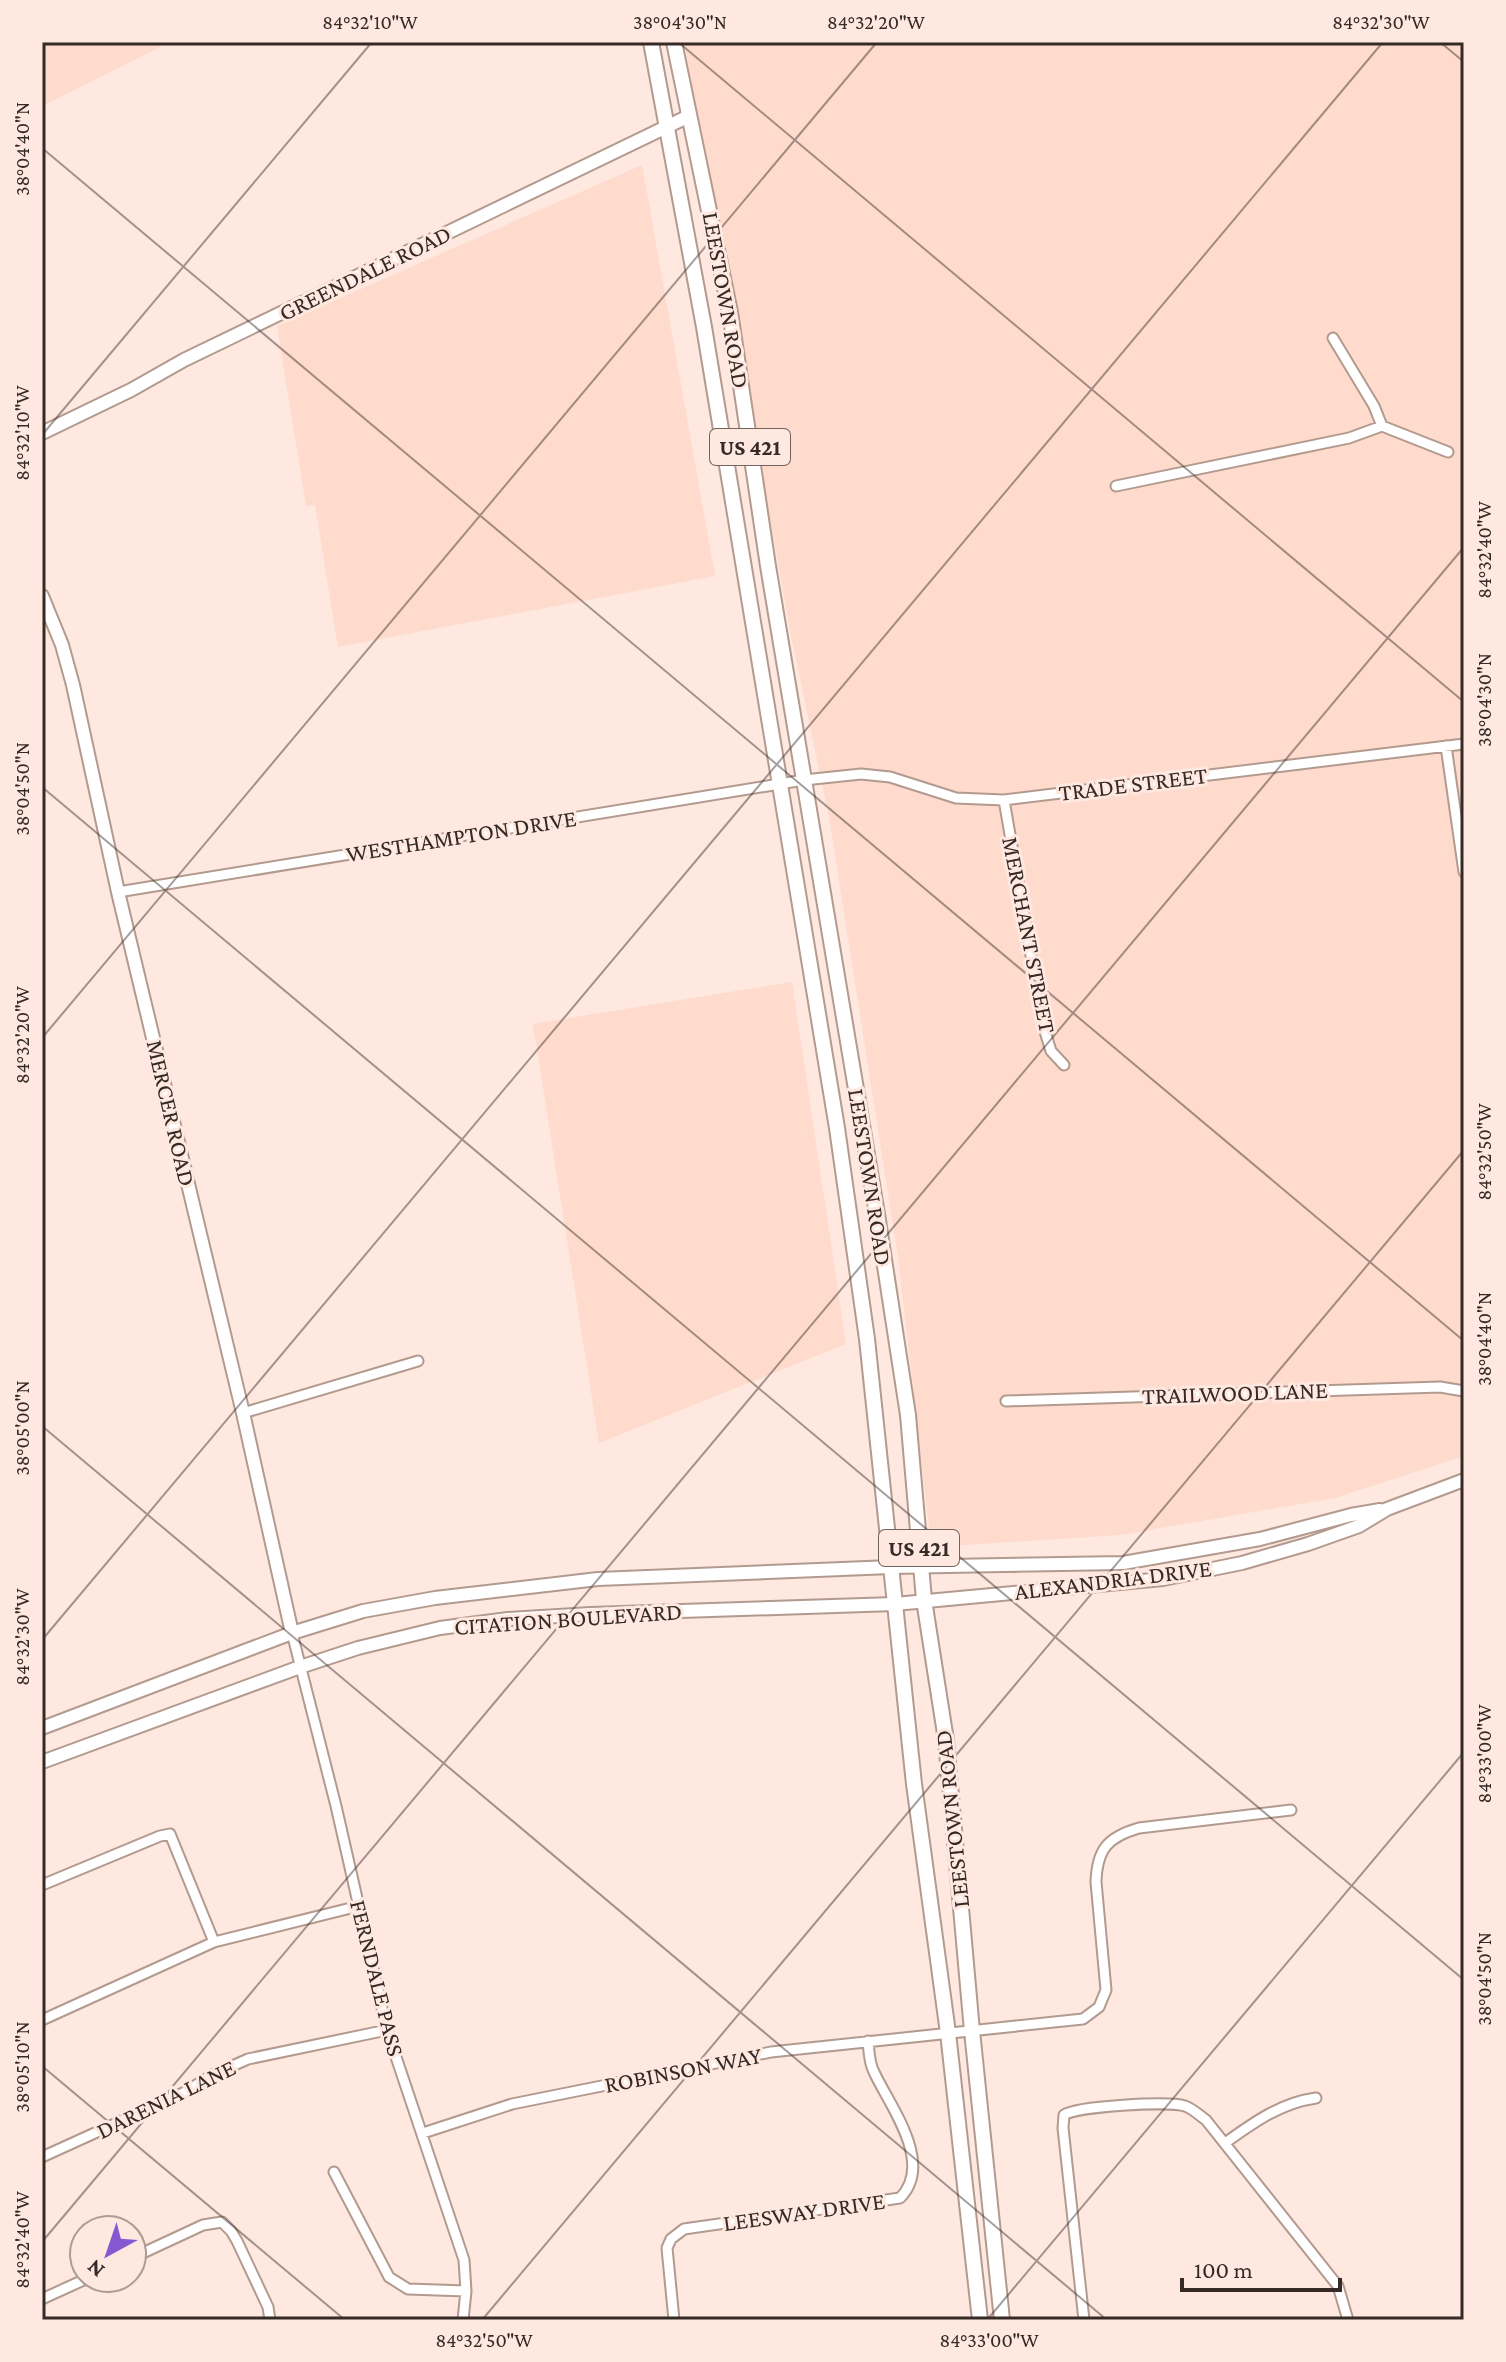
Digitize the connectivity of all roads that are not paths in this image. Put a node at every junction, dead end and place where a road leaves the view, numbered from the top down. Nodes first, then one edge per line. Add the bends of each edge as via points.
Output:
1 (651, 42) edge
2 (674, 42) edge
3 (689, 116) junction
4 (667, 128) junction
5 (1333, 338) dead end
6 (1382, 426) junction
7 (42, 433) edge
8 (1448, 452) dead end
9 (1116, 486) dead end
10 (42, 596) edge
11 (1464, 744) edge
12 (1446, 746) junction
13 (804, 780) junction
14 (781, 784) junction
15 (1004, 800) junction
16 (1464, 872) edge
17 (118, 892) junction
18 (1064, 1065) dead end
19 (418, 1361) dead end
20 (1464, 1391) edge
21 (1006, 1401) dead end
22 (243, 1413) junction
23 (1464, 1480) edge
24 (1387, 1509) junction
25 (891, 1567) junction
26 (920, 1567) junction
27 (924, 1600) junction
28 (895, 1604) junction
29 (292, 1633) junction
30 (300, 1667) junction
31 (42, 1728) edge
32 (42, 1762) edge
33 (1291, 1810) dead end
34 (42, 1885) edge
35 (359, 1906) junction
36 (214, 1942) junction
37 (42, 2020) edge
38 (387, 2030) junction
39 (972, 2031) junction
40 (948, 2033) junction
41 (868, 2041) junction
42 (1316, 2098) dead end
43 (423, 2133) junction
44 (1225, 2143) junction
45 (42, 2157) edge
46 (334, 2172) dead end
47 (148, 2251) edge
48 (68, 2287) edge
49 (466, 2291) junction
50 (42, 2299) edge
51 (270, 2320) edge
52 (463, 2320) edge
53 (674, 2320) edge
54 (980, 2320) edge
55 (1002, 2320) edge
56 (1084, 2320) edge
57 (1348, 2320) edge

1 - 4 main road, LEESTOWN ROAD
2 - 3 main road, LEESTOWN ROAD
3 - 4 street, GREENDALE ROAD
3 - 13 main road, LEESTOWN ROAD / US 421 via 730,312
4 - 7 street, GREENDALE ROAD
4 - 14 main road, LEESTOWN ROAD / US 421
5 - 6 street
6 - 8 street
6 - 9 street via 1349,438
10 - 17 street, MERCER ROAD via 73,685
11 - 12 street, TRADE STREET
12 - 15 street, TRADE STREET
12 - 16 street
13 - 14 street, WESTHAMPTON DRIVE
13 - 15 street, TRADE STREET via 861,774 890,777 956,798
13 - 26 main road, LEESTOWN ROAD / US 421 via 908,1415
14 - 17 street, WESTHAMPTON DRIVE
14 - 25 main road, LEESTOWN ROAD / US 421 via 867,1339
15 - 18 street, MERCHANT STREET via 1043,1025 1051,1051
17 - 22 street, MERCER ROAD
19 - 22 street
20 - 21 street, TRAILWOOD LANE via 1428,1387
22 - 29 street, MERCER ROAD
23 - 24 street, ALEXANDRIA DRIVE
24 - 26 street, ALEXANDRIA DRIVE via 1123,1563
24 - 27 street, ALEXANDRIA DRIVE via 1359,1526 1308,1544 1189,1574
25 - 26 street, CITATION BOULEVARD
25 - 28 main road, LEESTOWN ROAD / US 421
25 - 29 street, CITATION BOULEVARD via 521,1587 363,1611
26 - 27 main road, LEESTOWN ROAD / US 421
27 - 28 street, CITATION BOULEVARD
27 - 39 main road, LEESTOWN ROAD / US 421 via 946,1740
28 - 30 street, CITATION BOULEVARD via 508,1619 440,1628
28 - 40 main road, LEESTOWN ROAD / US 421
29 - 30 street, FERNDALE PASS
29 - 31 street, CITATION BOULEVARD
30 - 32 street, CITATION BOULEVARD
30 - 35 street, FERNDALE PASS
33 - 39 street, ROBINSON WAY via 1121,1833 1096,1865 1106,1982 1099,2007 1072,2022
34 - 36 street via 170,1834
35 - 36 street
35 - 38 street, FERNDALE PASS
36 - 37 street
38 - 43 street, FERNDALE PASS
38 - 45 street, DARENIA LANE via 239,2062
39 - 40 street, ROBINSON WAY
39 - 55 main road, LEESTOWN ROAD / US 421
40 - 41 street, ROBINSON WAY
40 - 54 main road, LEESTOWN ROAD / US 421
41 - 43 street, ROBINSON WAY via 771,2052 527,2101
41 - 53 street, LEESWAY DRIVE via 872,2069 907,2133 912,2164 906,2192 900,2198 684,2229 667,2248
42 - 44 street via 1263,2116
43 - 49 street, FERNDALE PASS via 464,2260
44 - 56 street via 1194,2110 1176,2104 1084,2108 1064,2115
44 - 57 street via 1338,2286
46 - 49 street via 389,2277 408,2289
47 - 51 street via 203,2225 222,2222 237,2241
48 - 50 street
49 - 52 street, FERNDALE PASS

